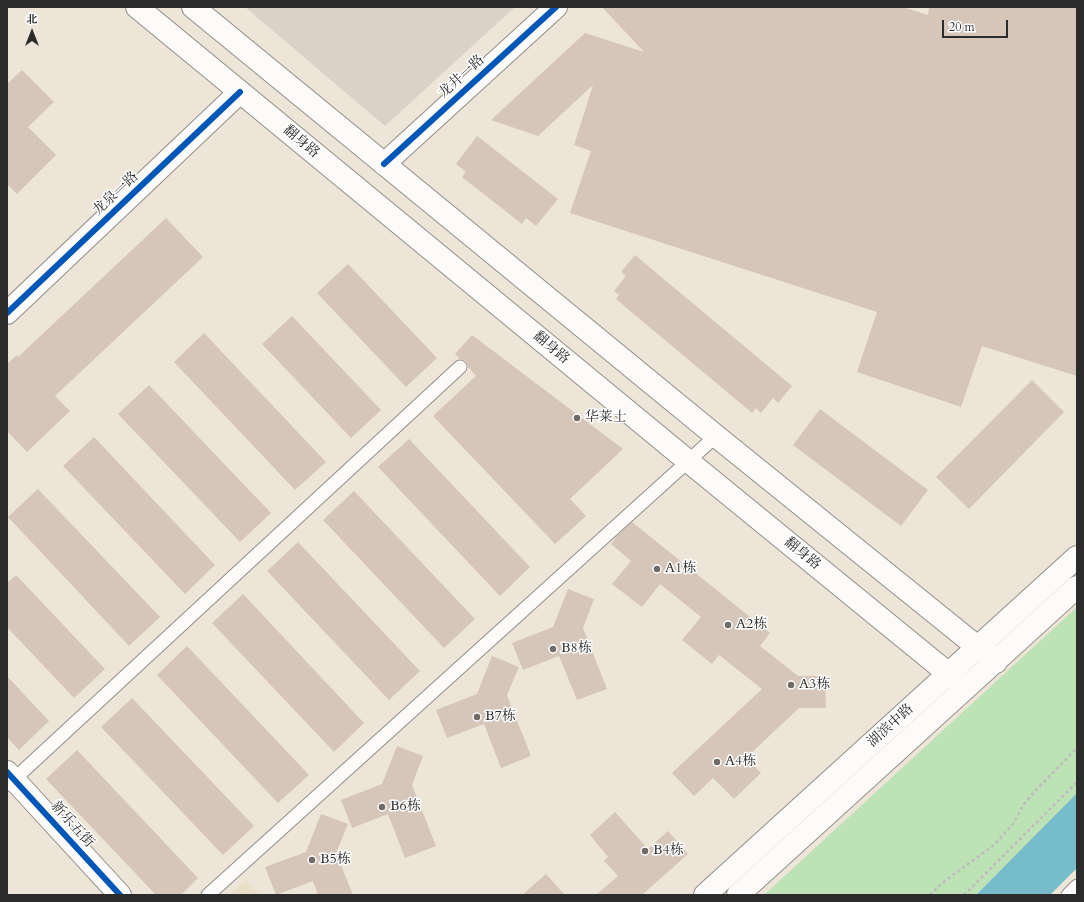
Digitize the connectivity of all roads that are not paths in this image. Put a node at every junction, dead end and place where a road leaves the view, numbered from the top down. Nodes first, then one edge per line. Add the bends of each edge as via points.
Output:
1 (137, 7) edge
2 (193, 7) edge
3 (556, 7) edge
4 (240, 92) junction
5 (384, 164) junction
6 (7, 313) edge
7 (460, 367) dead end
8 (716, 436) junction
9 (688, 461) junction
10 (1077, 557) edge
11 (1077, 587) edge
12 (978, 648) junction
13 (996, 662) junction
14 (949, 674) junction
15 (966, 688) junction
16 (9, 779) edge
17 (1077, 886) edge
18 (120, 895) edge
19 (208, 895) edge
20 (705, 895) edge
21 (738, 895) edge
22 (1068, 895) edge

1 - 4 main road, 翻身路
2 - 5 main road
3 - 5 main road, 龙井一路
4 - 6 main road, 龙泉一路
4 - 9 main road, 翻身路
5 - 8 main road
7 - 16 lane
8 - 9 lane
8 - 12 main road
9 - 14 main road, 翻身路
9 - 19 lane
10 - 12 main road, 湖滨中路
11 - 13 main road, 湖滨中路
12 - 13 main road
12 - 14 main road, 湖滨中路
13 - 15 main road, 湖滨中路
14 - 15 main road, 翻身路
14 - 20 main road, 湖滨中路
15 - 21 main road, 湖滨中路
16 - 18 main road, 新乐五街
17 - 22 lane

